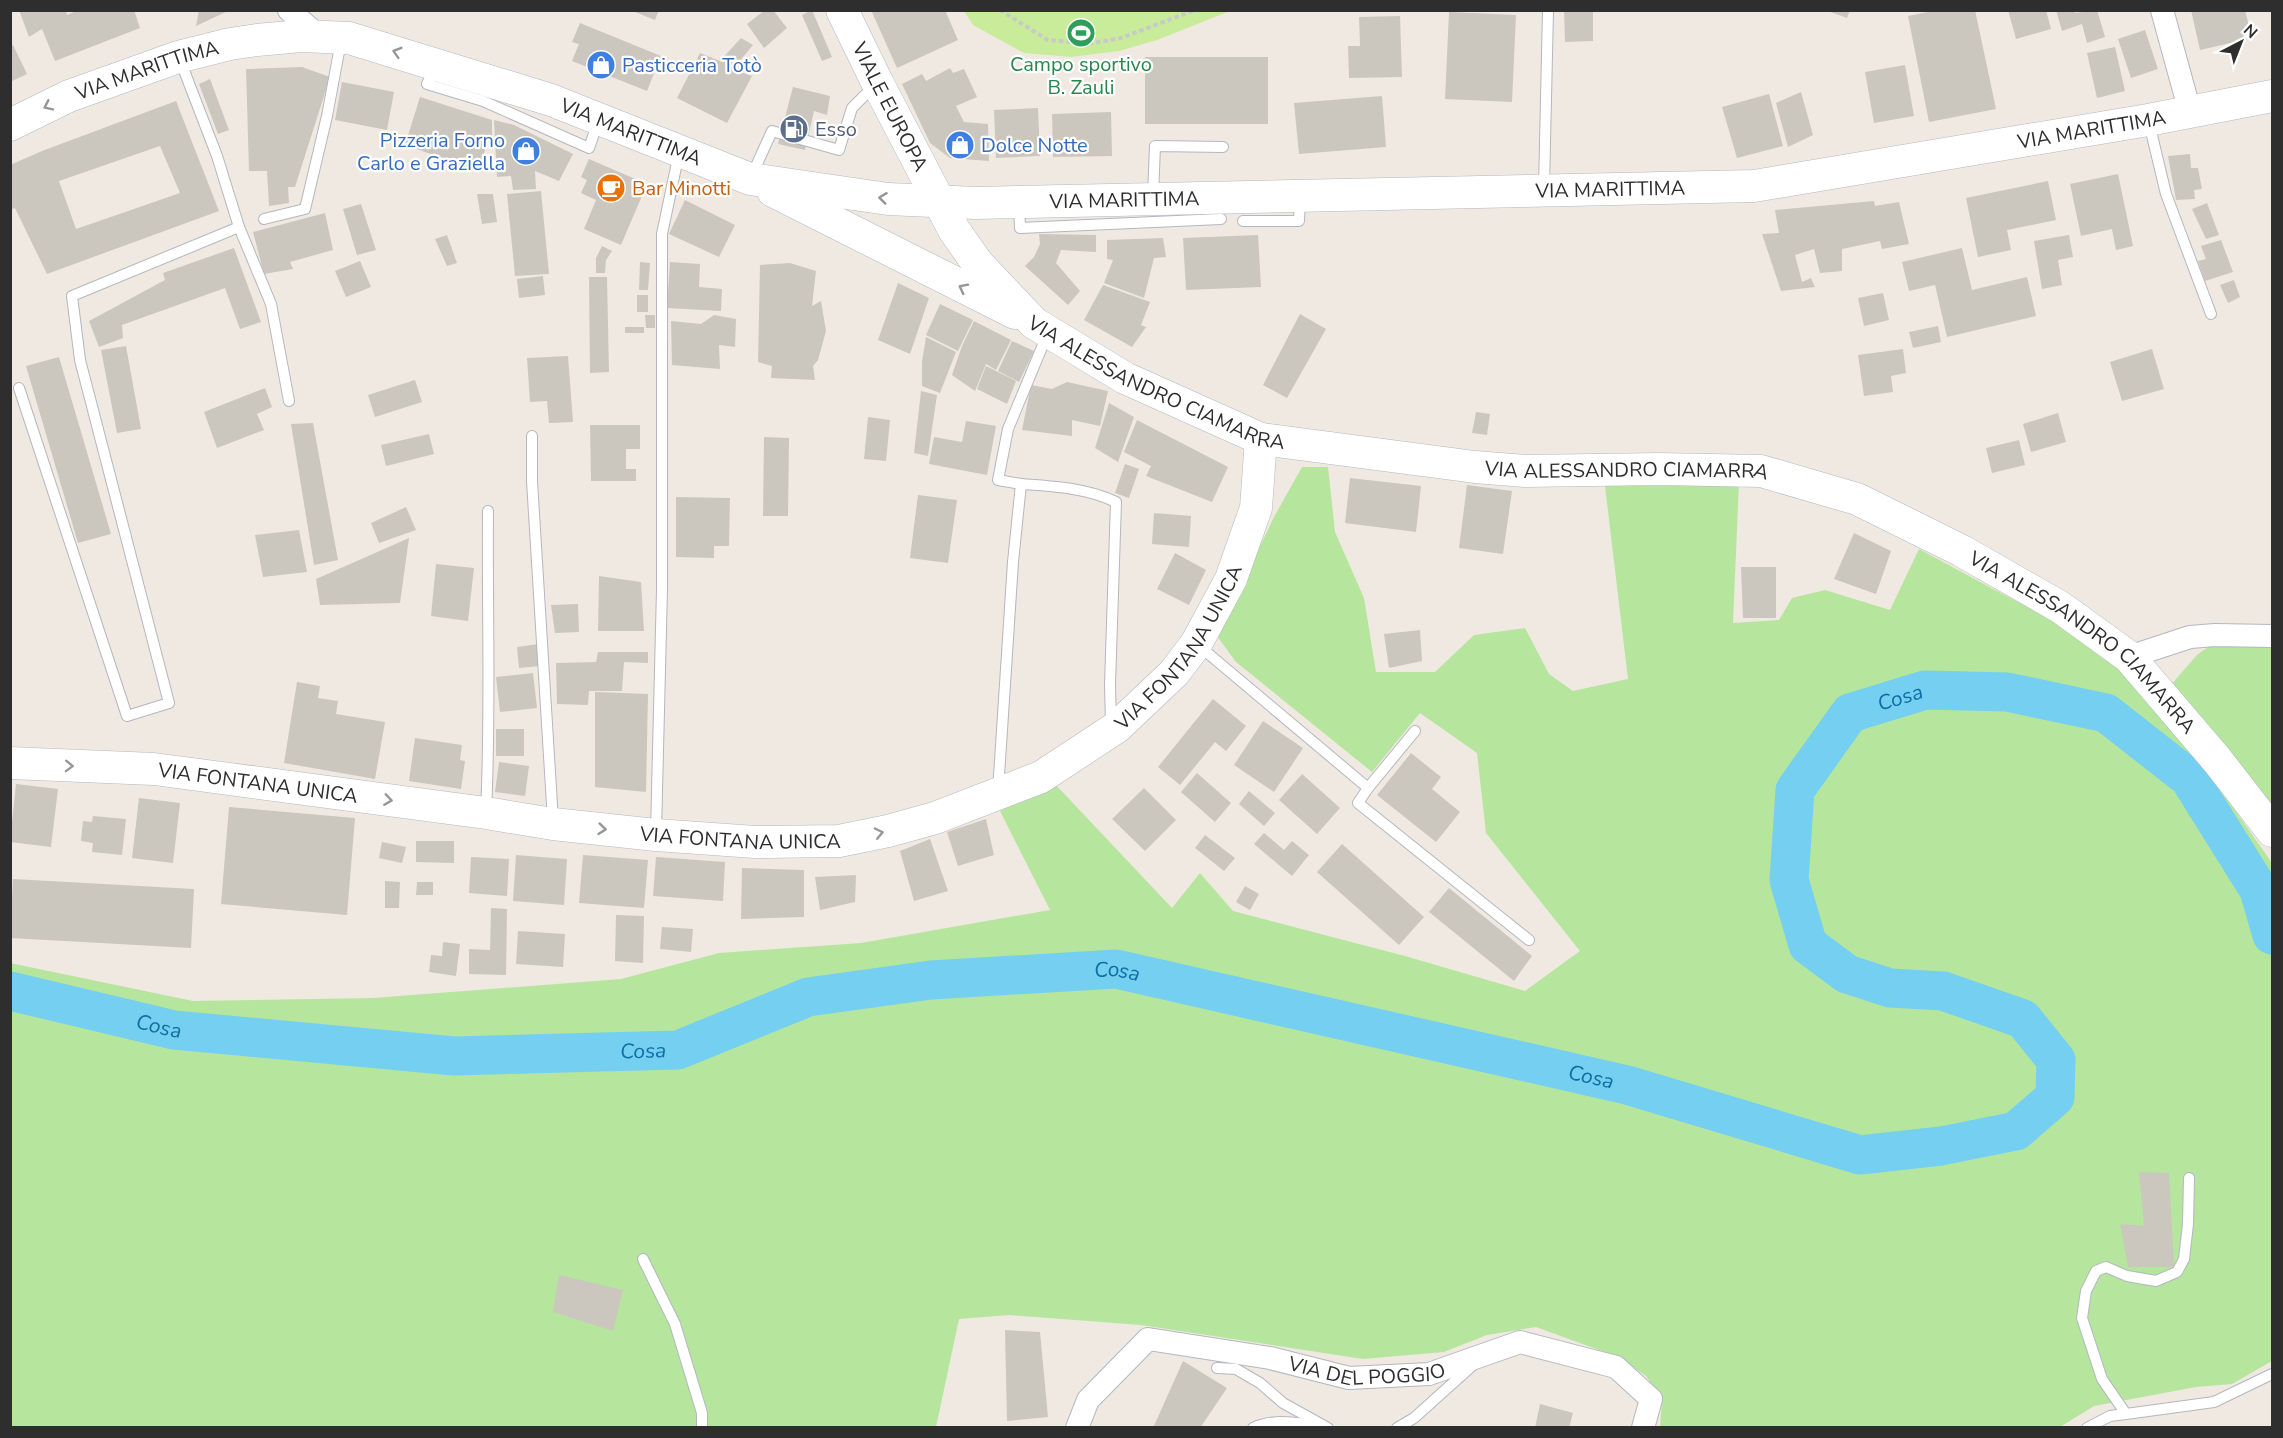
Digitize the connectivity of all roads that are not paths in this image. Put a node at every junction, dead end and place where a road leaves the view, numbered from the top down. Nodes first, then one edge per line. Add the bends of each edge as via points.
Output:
1 (289, 10) edge
2 (842, 10) edge
3 (1548, 10) edge
4 (2162, 10) edge
5 (330, 37) junction
6 (178, 57) junction
7 (877, 82) junction
8 (2272, 96) edge
9 (2190, 112) junction
10 (2148, 120) junction
11 (10, 125) edge
12 (1223, 147) dead end
13 (680, 150) junction
14 (750, 179) junction
15 (1544, 190) junction
16 (1300, 196) junction
17 (942, 202) junction
18 (1165, 206) junction
19 (264, 219) dead end
20 (1221, 219) dead end
21 (1243, 221) dead end
22 (239, 227) junction
23 (2211, 314) dead end
24 (1041, 328) junction
25 (19, 388) dead end
26 (289, 401) dead end
27 (532, 436) dead end
28 (1261, 439) junction
29 (1021, 484) junction
30 (489, 512) dead end
31 (2272, 636) edge
32 (1196, 644) junction
33 (2129, 657) junction
34 (1111, 731) junction
35 (1415, 731) dead end
36 (10, 764) edge
37 (1368, 788) junction
38 (997, 794) junction
39 (486, 813) junction
40 (553, 824) junction
41 (2272, 831) edge
42 (656, 835) junction
43 (1529, 940) dead end
44 (2189, 1178) dead end
45 (643, 1259) dead end
46 (1484, 1354) junction
47 (1217, 1368) dead end
48 (2272, 1374) edge
49 (2126, 1414) junction
50 (702, 1428) edge
51 (1077, 1428) edge
52 (1253, 1428) edge
53 (1327, 1428) edge
54 (1397, 1428) edge
55 (1643, 1428) edge
56 (2087, 1428) edge

1 - 5 street
2 - 7 main road, VIALE EUROPA
3 - 15 lane
4 - 9 street
5 - 6 main road, VIA MARITTIMA via 239,42
13 -> 5 main road, VIA MARITTIMA via 599,118 532,108 486,91 436,64 349,38
5 - 19 lane via 327,116 305,209
6 -> 11 main road, VIA MARITTIMA via 69,96
6 - 22 lane via 217,156
7 - 14 lane via 852,108 839,150 772,130
7 - 17 main road, VIALE EUROPA
8 - 9 main road, VIA MARITTIMA
9 - 10 main road, VIA MARITTIMA
10 - 15 main road, VIA MARITTIMA via 1754,186
10 - 23 lane via 2166,194
12 - 18 lane via 1155,146
13 - 14 main road, VIA MARITTIMA
13 - 42 lane via 662,234 662,589
17 -> 14 main road, VIA MARITTIMA via 888,199
24 -> 14 main road
15 - 16 main road, VIA MARITTIMA
16 - 18 main road, VIA MARITTIMA
16 - 21 lane via 1299,221
17 - 18 main road, VIA MARITTIMA
17 - 24 main road, VIA ALESSANDRO CIAMARRA via 954,230 978,264
18 - 20 lane
22 - 25 lane via 72,296 80,360 169,703 127,716
22 - 26 lane via 271,304
24 - 28 main road, VIA ALESSANDRO CIAMARRA via 1125,378
24 - 29 lane via 1008,429 998,480
27 - 40 lane
28 - 32 main road, VIA FONTANA UNICA via 1256,508 1231,579
28 - 33 main road, VIA ALESSANDRO CIAMARRA via 1525,471 1761,471 1857,499 1962,551 2060,607
29 - 34 lane via 1066,488 1116,502
29 - 38 lane
30 - 39 lane
31 - 33 street via 2190,637
32 - 34 main road, VIA FONTANA UNICA via 1174,673
32 - 37 lane
33 - 41 main road, VIA ALESSANDRO CIAMARRA
34 - 38 main road, VIA FONTANA UNICA via 1041,777
35 - 37 lane
36 -> 39 main road, VIA FONTANA UNICA via 154,769
37 - 43 lane via 1358,803
42 -> 38 main road, VIA FONTANA UNICA via 755,842 839,841 935,818
39 - 40 main road, VIA FONTANA UNICA
40 -> 42 main road, VIA FONTANA UNICA
44 - 49 lane via 2184,1259 2177,1272 2156,1281 2106,1268 2096,1271 2086,1291 2082,1318 2090,1343 2102,1379
45 - 50 lane via 675,1324 702,1413
46 - 51 street, VIA DEL POGGIO via 1429,1374 1349,1378 1270,1358 1148,1339 1088,1400
46 - 54 lane via 1414,1418
46 - 55 street, VIA DEL POGGIO via 1520,1342 1616,1367 1651,1399
47 - 53 lane via 1236,1369
48 - 49 lane via 2214,1402
49 - 56 lane via 2110,1416
52 - 53 lane via 1263,1423 1292,1422

